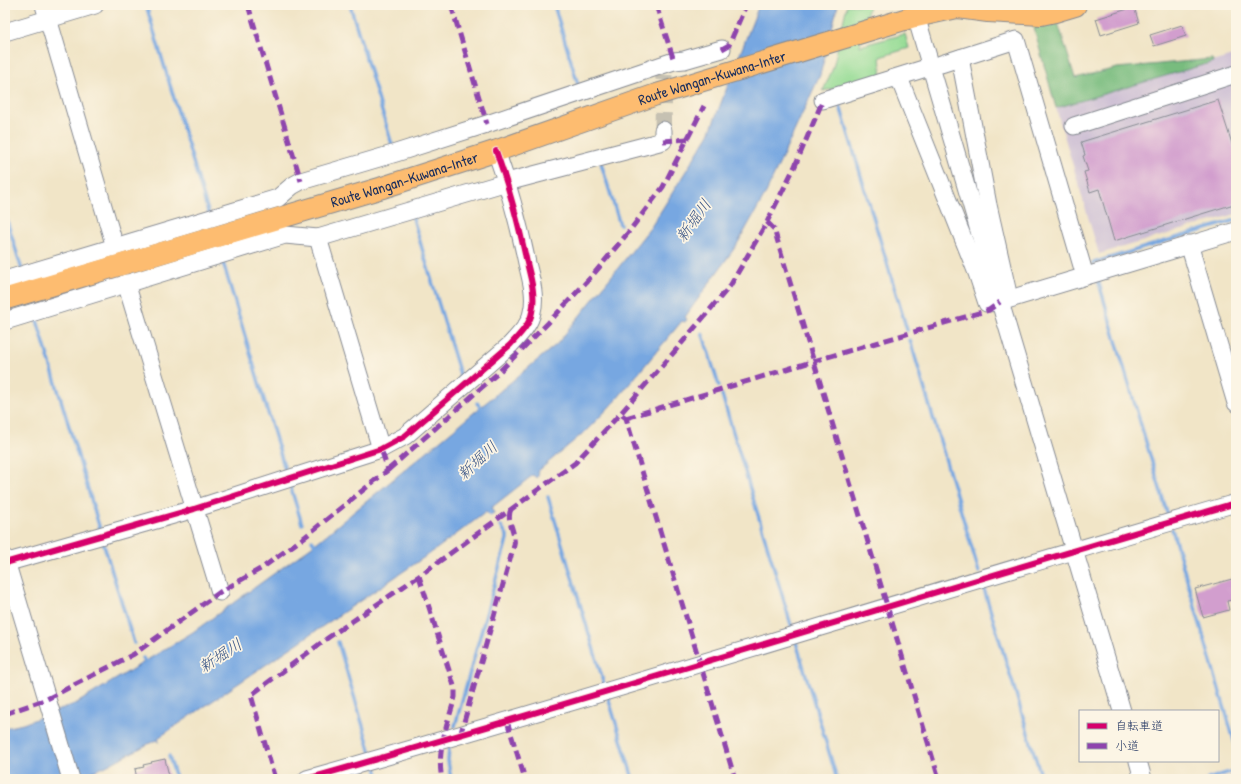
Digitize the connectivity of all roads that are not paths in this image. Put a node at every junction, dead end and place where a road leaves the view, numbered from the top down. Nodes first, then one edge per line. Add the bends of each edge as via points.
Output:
1 (95, 5) edge
2 (997, 5) edge
3 (1075, 5) edge
4 (966, 6) edge
5 (46, 12) edge
6 (916, 16) junction
7 (5, 32) edge
8 (722, 49) dead end
9 (960, 58) junction
10 (940, 64) dead end
11 (923, 69) dead end
12 (1236, 74) edge
13 (899, 78) junction
14 (823, 100) dead end
15 (1074, 126) dead end
16 (663, 130) tunnel mouth
17 (496, 150) junction
18 (507, 182) junction
19 (1236, 230) edge
20 (318, 238) junction
21 (1188, 244) junction
22 (115, 247) junction
23 (1085, 276) junction
24 (5, 280) edge
25 (126, 283) junction
26 (5, 299) edge
27 (1000, 302) junction
28 (5, 321) edge
29 (1236, 404) edge
30 (381, 449) junction
31 (1236, 503) edge
32 (194, 509) junction
33 (1074, 550) junction
34 (6, 561) edge
35 (220, 592) dead end
36 (1122, 710) edge
37 (1138, 762) edge
38 (71, 779) edge
39 (307, 779) edge
40 (1143, 779) edge

1 - 5 street
2 - 4 highway
3 - 4 highway via 1041,14 988,11
4 - 6 highway
5 - 7 street
5 - 22 street
6 - 17 main road, Route Wangan-Kuwana-Inter via 655,94
6 - 27 street
8 - 22 street via 664,70 301,181 278,198
9 - 10 street
9 - 23 street via 1016,40
9 - 27 street via 1008,293
11 - 13 street
12 - 15 street
13 - 14 street
13 - 27 street via 987,303
16 - 18 street via 663,141
17 - 18 street
17 - 26 main road, Route Wangan-Kuwana-Inter via 286,216
18 - 20 street
18 - 30 street via 533,292 532,313 522,332 510,345 405,436
19 - 21 street
20 - 25 street via 285,235
20 - 30 street
21 - 23 street
21 - 29 street
22 - 24 street
23 - 27 street
25 - 28 street
25 - 32 street
27 - 33 street
30 - 32 street
31 - 33 street
32 - 34 street
32 - 35 street
33 - 36 street
33 - 39 street via 460,736
34 - 38 street
37 - 40 street

